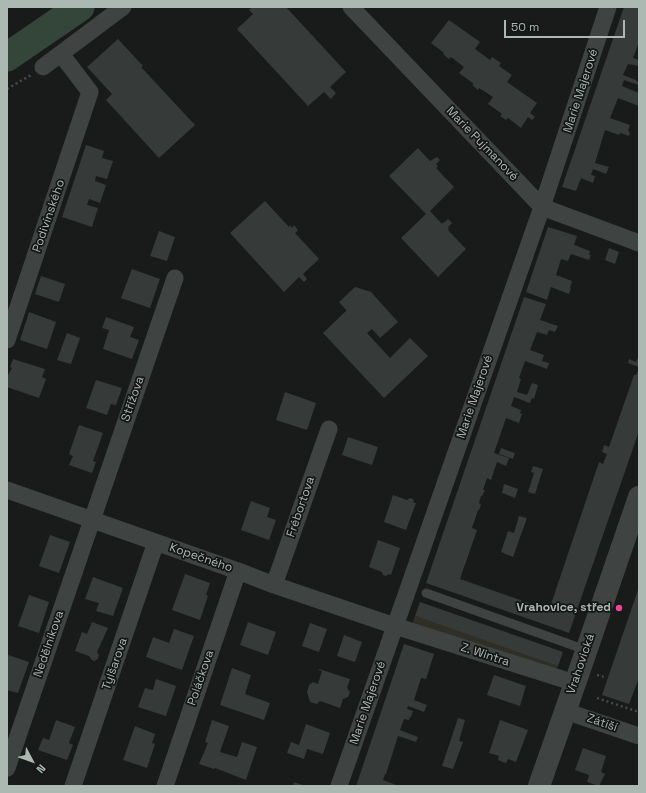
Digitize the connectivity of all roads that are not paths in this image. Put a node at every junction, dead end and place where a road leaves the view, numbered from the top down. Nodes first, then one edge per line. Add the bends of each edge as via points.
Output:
1 (123, 7) edge
2 (351, 7) edge
3 (608, 7) edge
4 (61, 54) junction
5 (43, 67) road end
6 (542, 207) junction
7 (639, 243) edge
8 (175, 278) dead end
9 (7, 340) edge
10 (329, 429) dead end
11 (7, 490) edge
12 (639, 497) edge
13 (92, 520) junction
14 (156, 542) junction
15 (238, 571) junction
16 (274, 585) junction
17 (426, 593) dead end
18 (395, 626) junction
19 (586, 650) junction
20 (575, 683) junction
21 (565, 711) junction
22 (639, 736) edge
23 (7, 768) edge
24 (73, 786) edge
25 (164, 786) edge
26 (339, 786) edge
27 (539, 786) edge

1 - 4 street
2 - 6 street, Marie Pujmanové
3 - 6 street, Marie Majerové
4 - 5 street
4 - 9 street, Podivínského via 90,92
6 - 7 street, Marie Pujmanové
6 - 18 street, Marie Majerové
8 - 13 street, Střížova
10 - 16 street, Frébortova
11 - 13 street, Kopečného
12 - 19 street, Vrahovická
13 - 14 street, Kopečného
13 - 23 street, Nedělníkova
14 - 15 street, Kopečného
14 - 24 street, Tylšarova
15 - 16 street, Kopečného
15 - 25 street, Poláčkova
16 - 18 street, Kopečného
17 - 19 lane
18 - 20 street, Z. Wintra
18 - 26 street, Marie Majerové
19 - 20 street, Vrahovická
20 - 21 street, Vrahovická
21 - 22 street, Zátiší
21 - 27 street, Vrahovická

